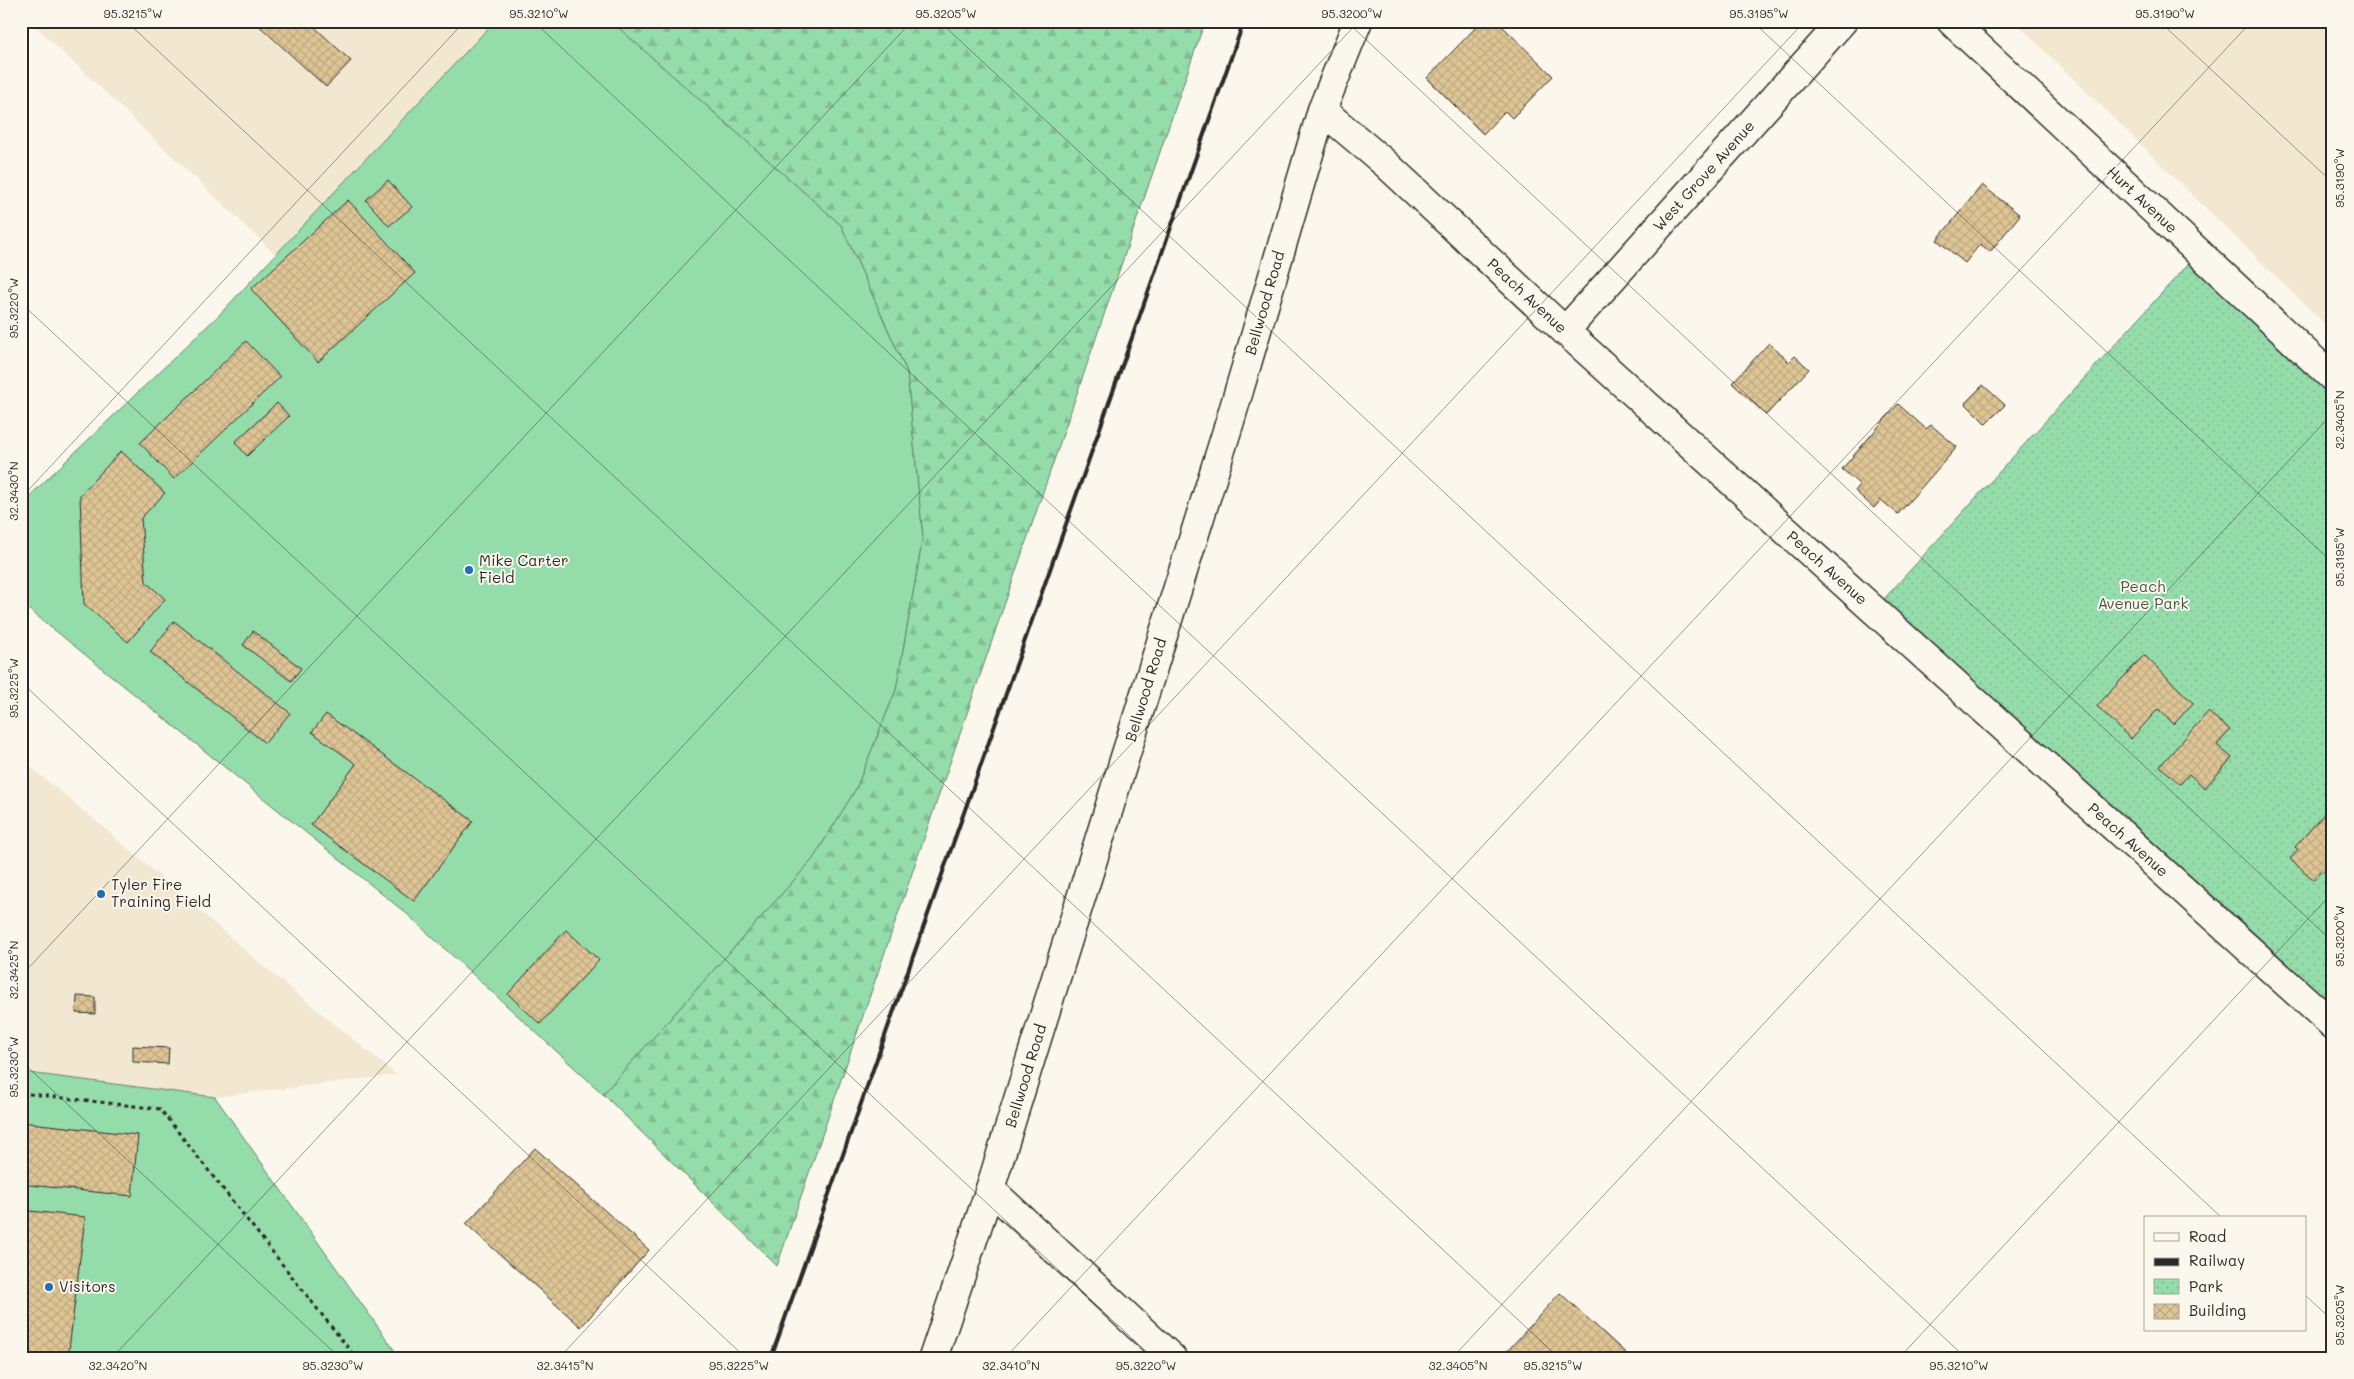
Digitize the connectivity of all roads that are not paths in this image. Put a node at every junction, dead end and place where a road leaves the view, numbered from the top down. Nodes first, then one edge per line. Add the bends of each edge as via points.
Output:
1 (1358, 21) edge
2 (1843, 21) edge
3 (1951, 21) edge
4 (1322, 110) junction
5 (1565, 331) junction
6 (2333, 378) edge
7 (2333, 1025) edge
8 (990, 1189) junction
9 (932, 1358) edge
10 (1172, 1358) edge

1 - 4 street, Bellwood Road
2 - 5 street, West Grove Avenue
3 - 6 street, Hurt Avenue
4 - 5 street, Peach Avenue via 1386,164
4 - 8 street, Bellwood Road via 1230,422
5 - 7 street, Peach Avenue
8 - 9 street, Bellwood Road
8 - 10 street

